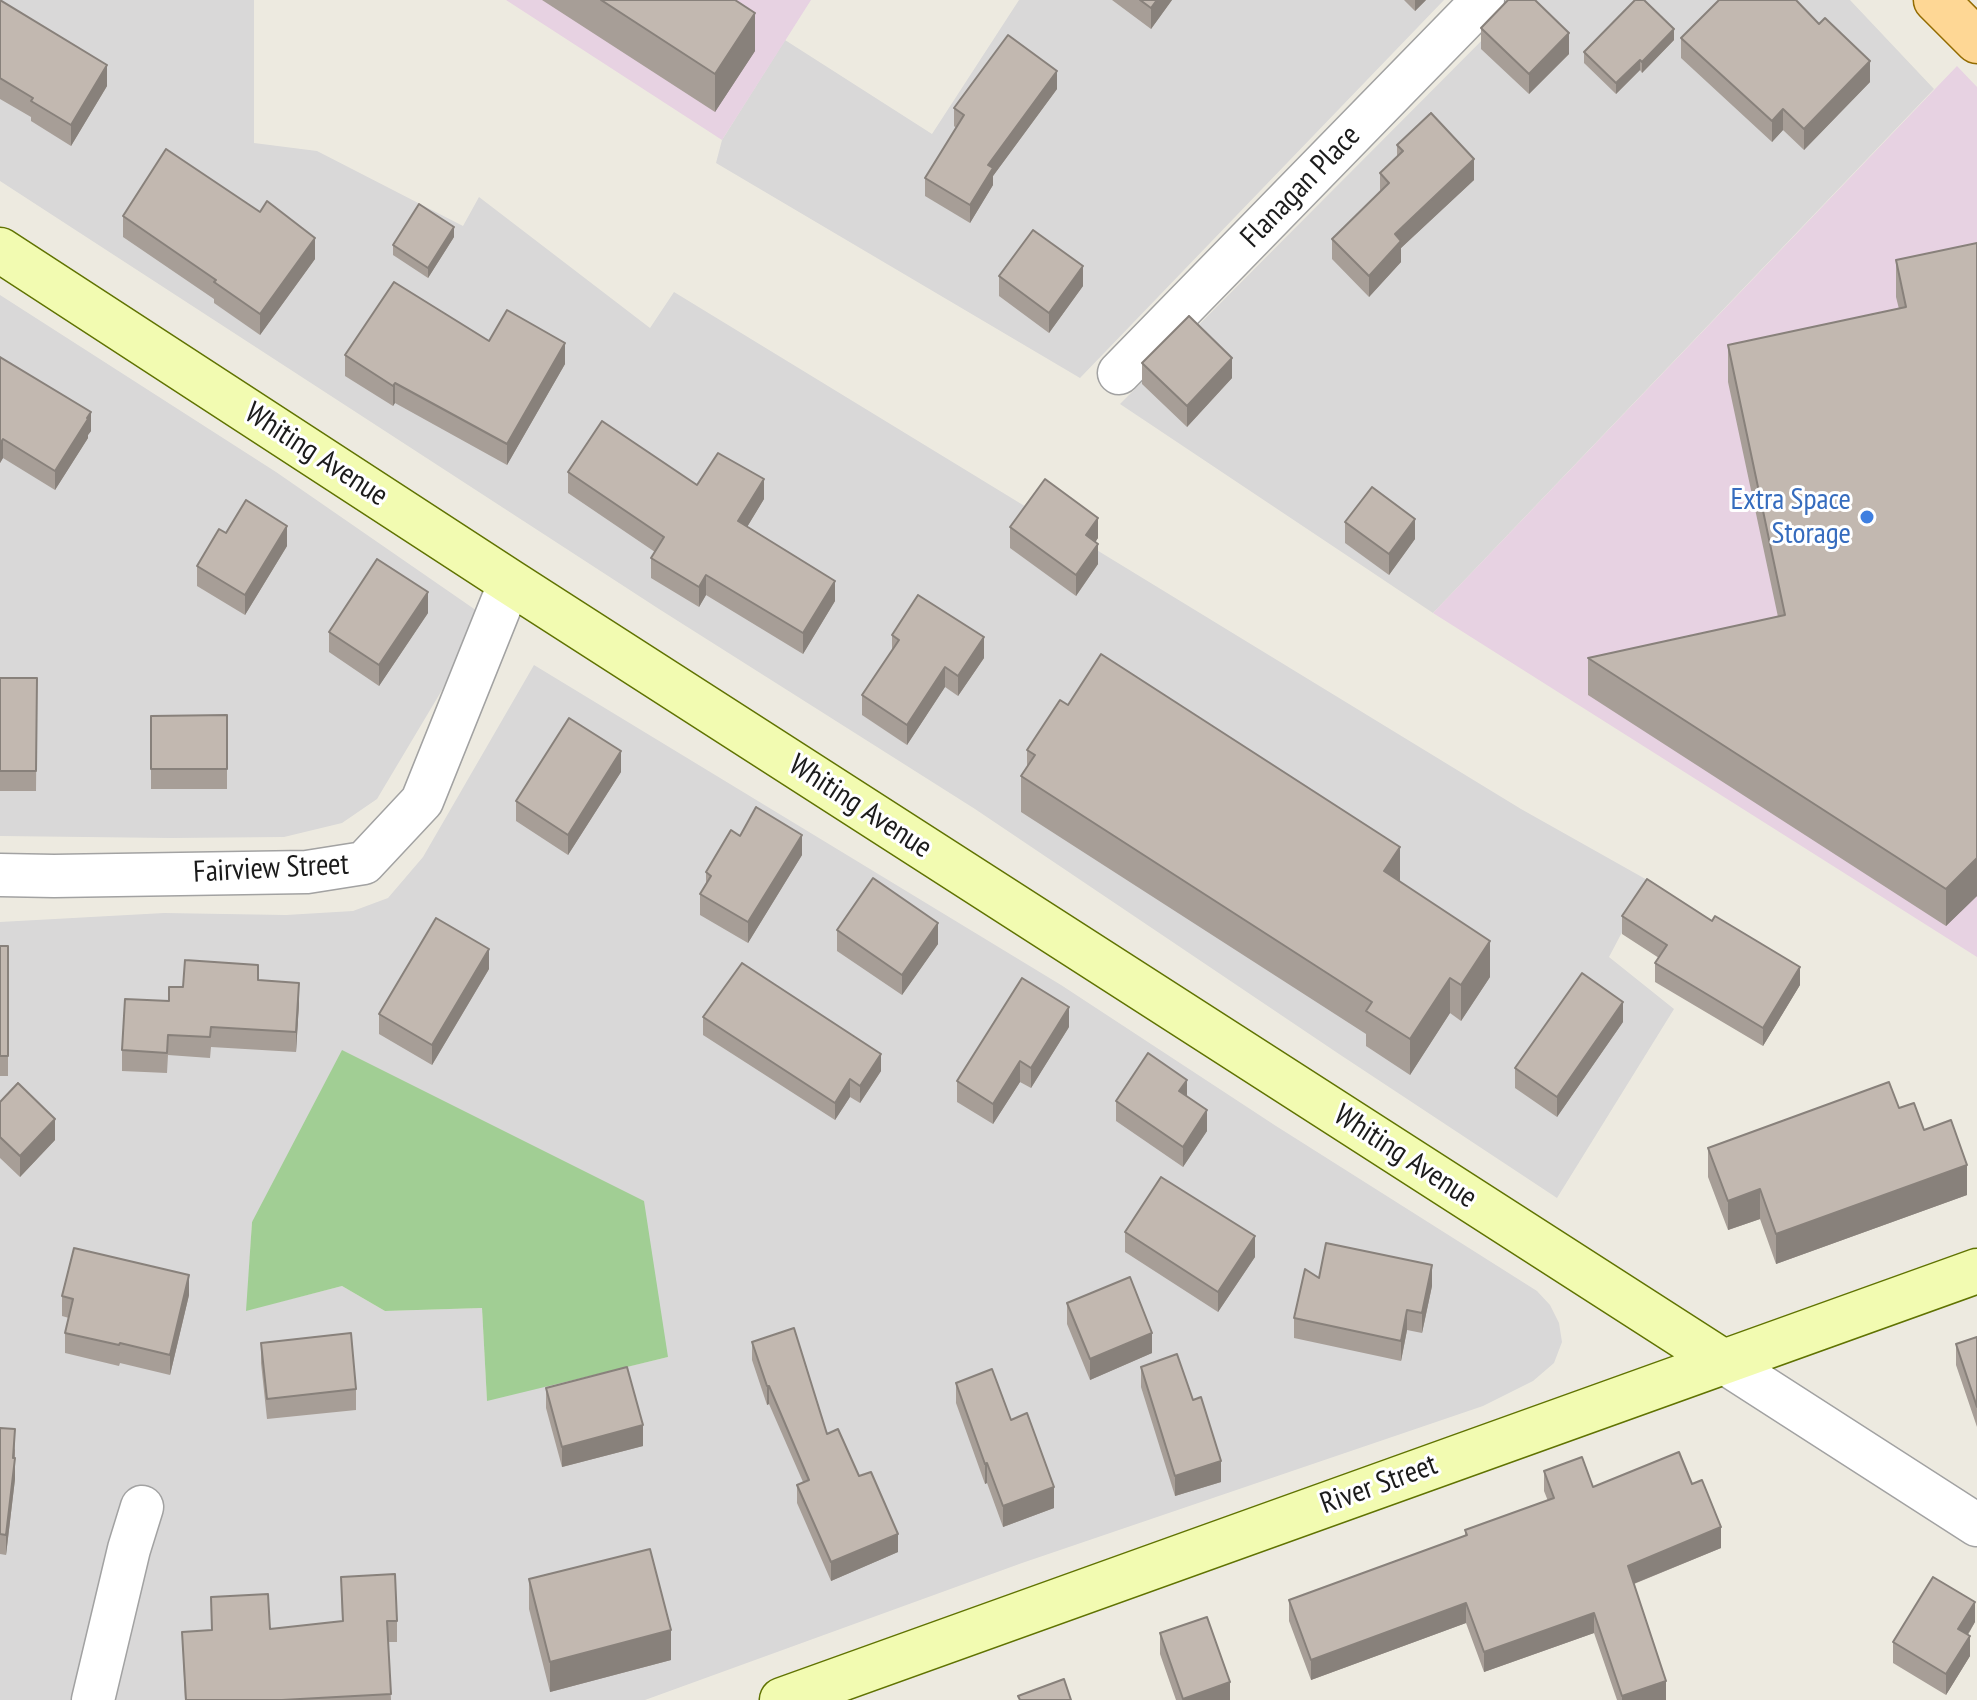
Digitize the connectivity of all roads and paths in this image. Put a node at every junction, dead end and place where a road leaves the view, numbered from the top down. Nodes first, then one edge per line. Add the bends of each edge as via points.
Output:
1 (1483, 0) edge
2 (1936, 0) edge
3 (1977, 41) edge
4 (0, 250) edge
5 (1119, 373) dead end
6 (510, 582) junction
7 (0, 875) edge
8 (1977, 1271) edge
9 (1722, 1361) junction
10 (142, 1507) dead end
11 (1977, 1525) edge
12 (93, 1700) edge
13 (782, 1700) edge

1 - 5 street, Flanagan Place
2 - 3 main road
4 - 6 street, Whiting Avenue
6 - 7 street, Fairview Street via 422,801 364,863 307,872
6 - 9 street, Whiting Avenue
8 - 9 street, River Street
9 - 11 street
9 - 13 street, River Street
10 - 12 street

